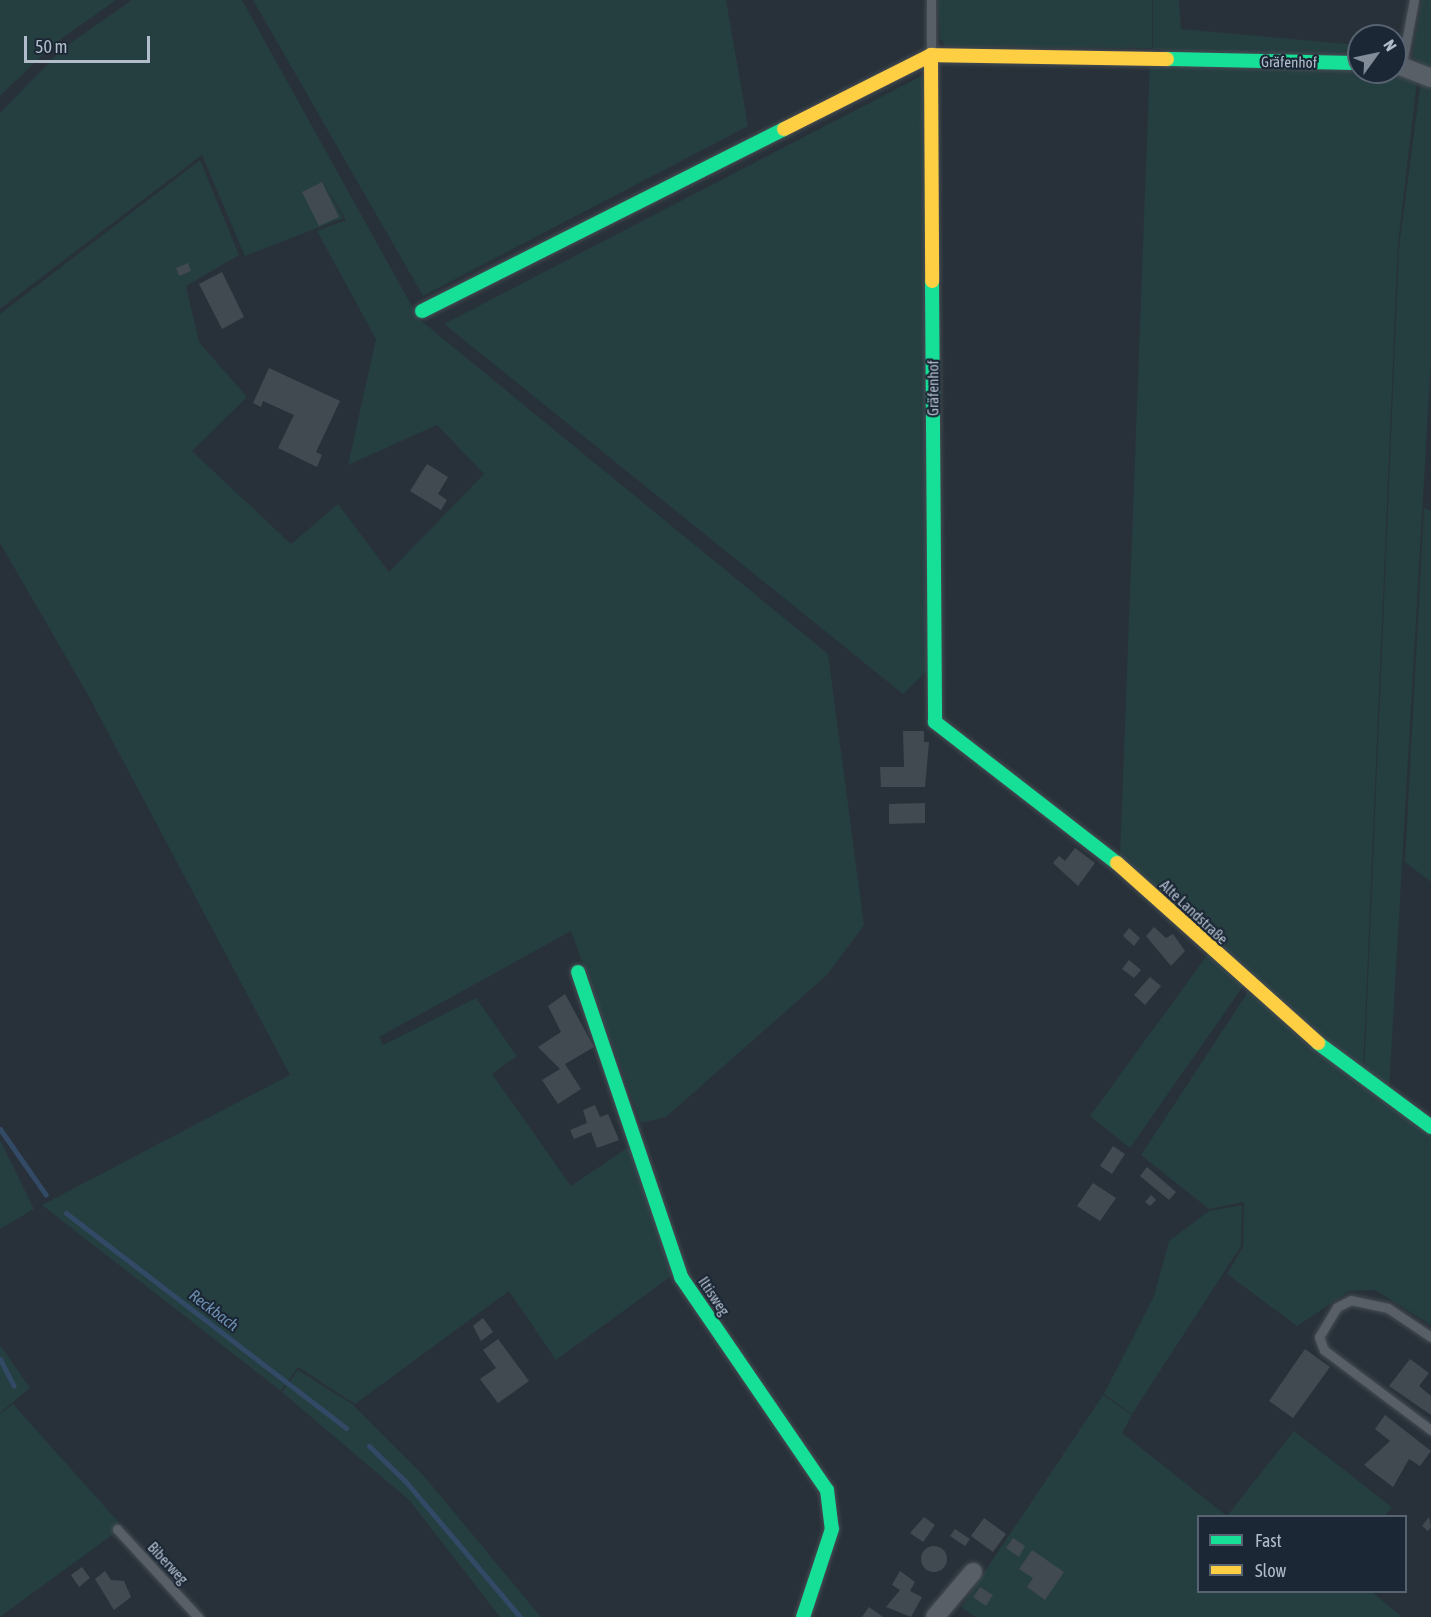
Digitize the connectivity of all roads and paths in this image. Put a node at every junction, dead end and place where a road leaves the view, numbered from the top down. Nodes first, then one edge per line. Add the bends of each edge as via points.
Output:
1 (931, 0) edge
2 (1414, 0) edge
3 (1407, 28) edge
4 (932, 56) junction
5 (1347, 63) edge
6 (1407, 68) edge
7 (1431, 78) edge
8 (422, 311) dead end
9 (935, 722) joint
10 (578, 972) dead end
11 (1431, 1127) edge
12 (1431, 1337) edge
13 (1431, 1430) edge
14 (117, 1529) dead end
15 (973, 1572) dead end
16 (198, 1617) edge
17 (803, 1617) edge
18 (934, 1617) edge

1 - 4 lane, Gräfenhof
2 - 3 lane
4 - 5 street, Gräfenhof
4 - 8 street, Gräfenhof
4 - 9 street, Gräfenhof
6 - 7 street
9 - 11 street, Alte Landstraße via 1125,869 1311,1038
10 - 17 street, Iltisweg via 681,1277 827,1490 832,1529
12 - 13 lane via 1388,1308 1351,1300 1331,1314 1319,1337 1324,1350
14 - 16 lane, Biberweg
15 - 18 street

